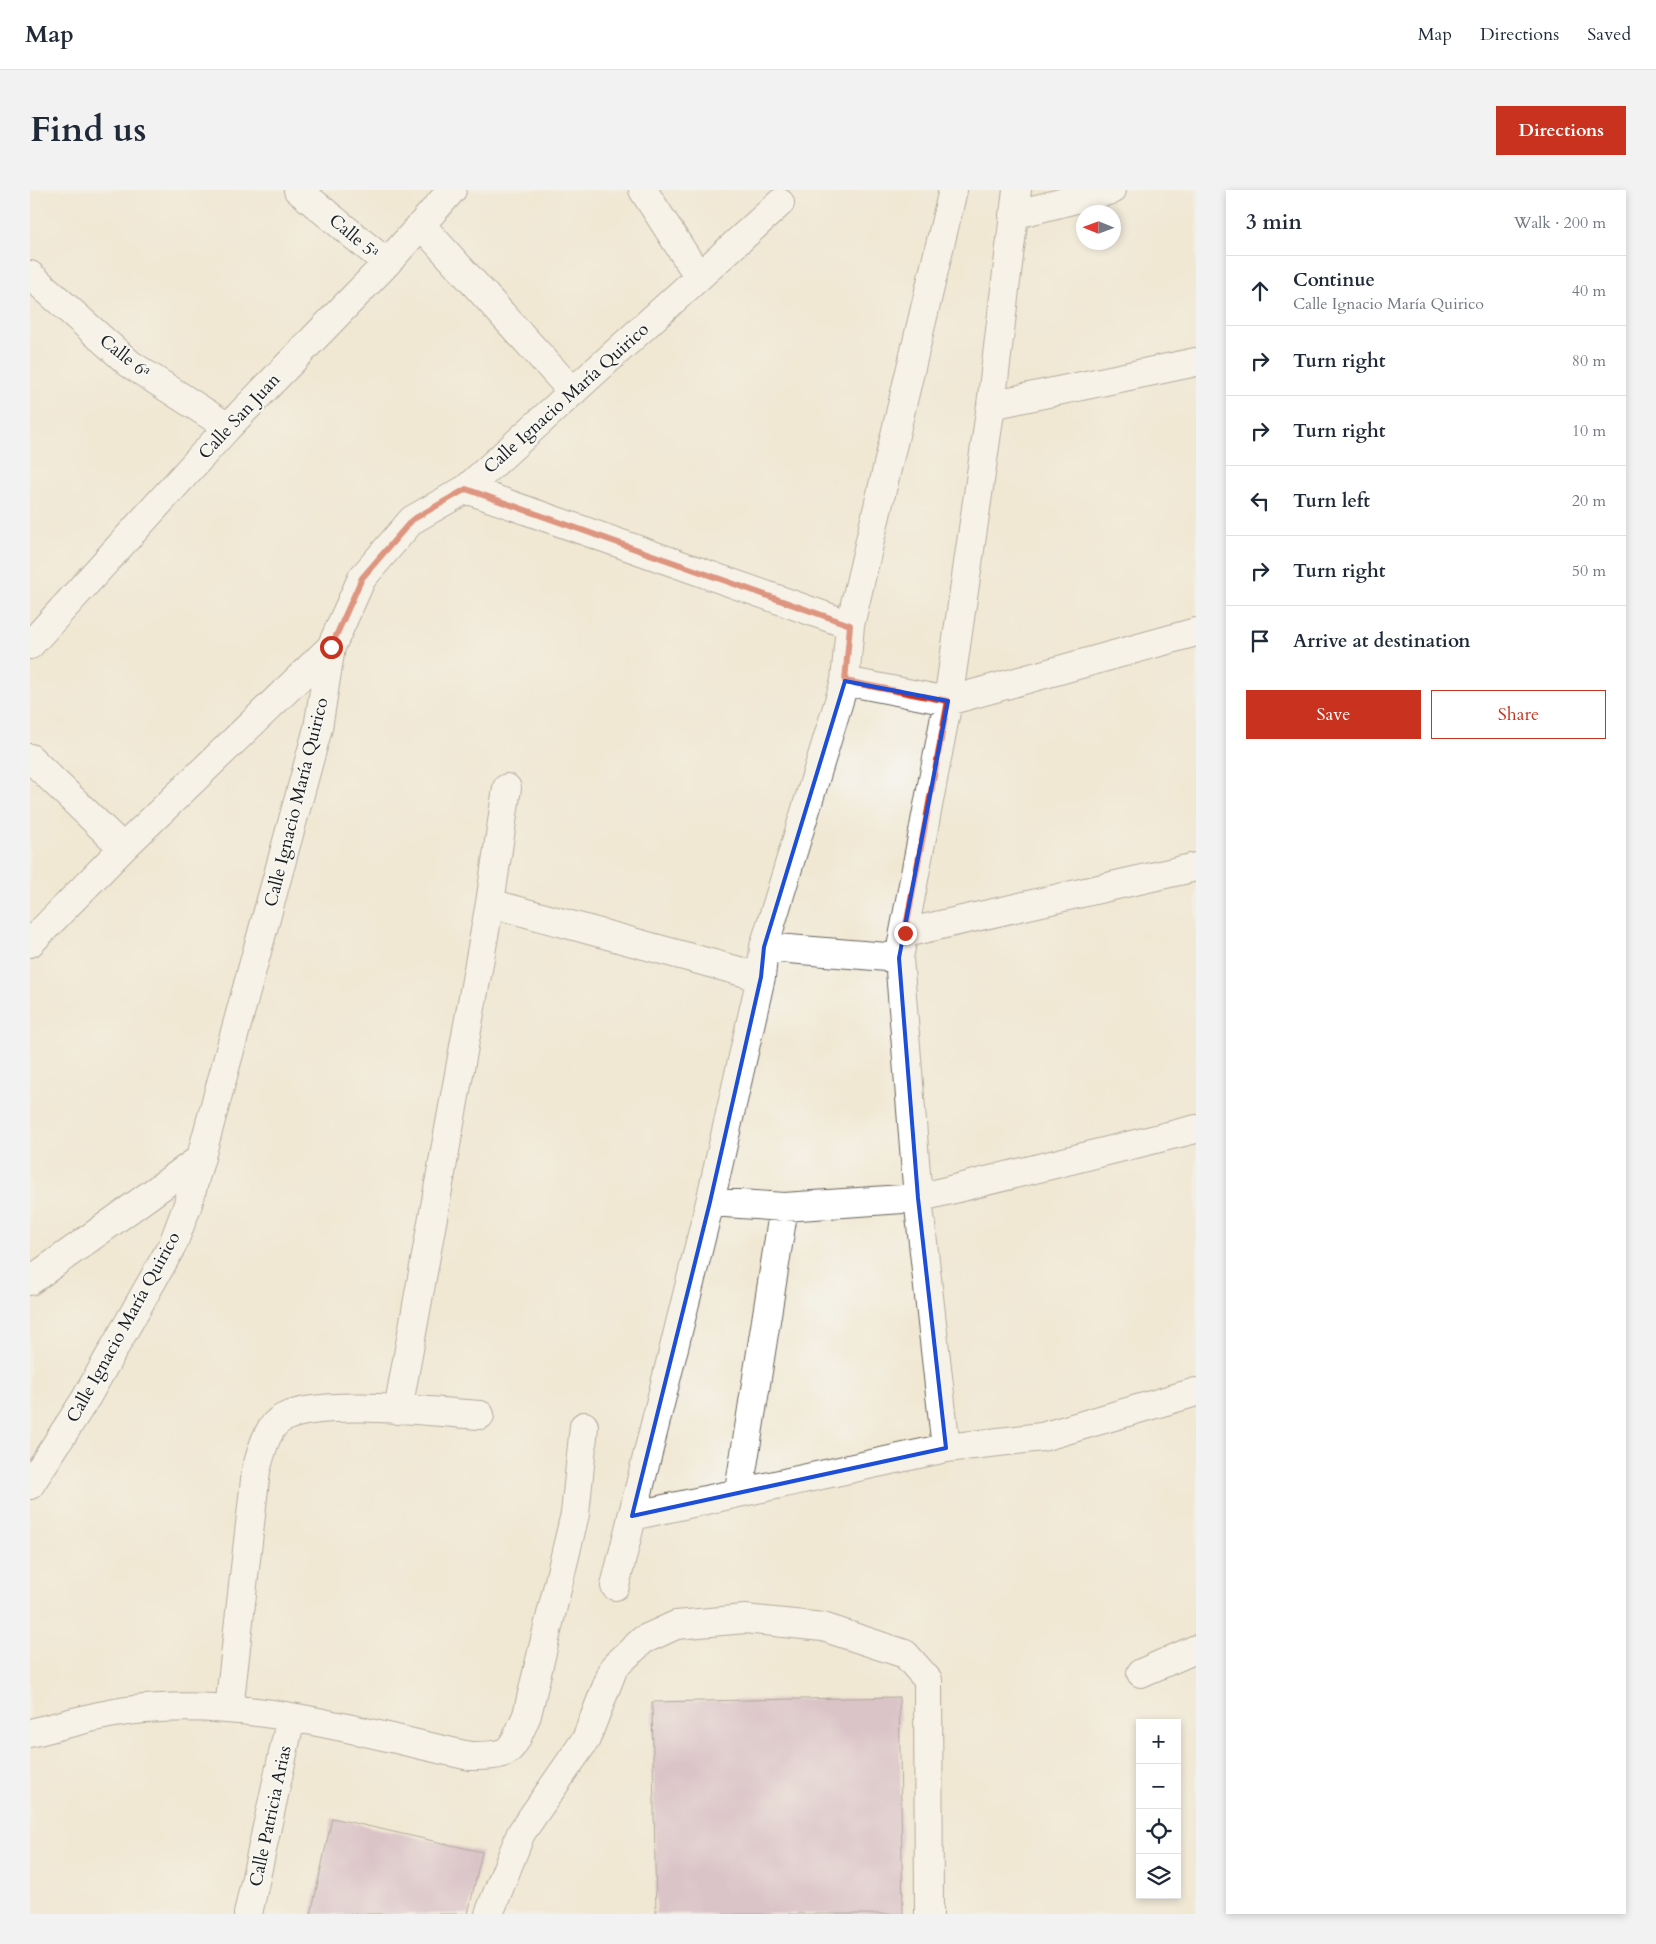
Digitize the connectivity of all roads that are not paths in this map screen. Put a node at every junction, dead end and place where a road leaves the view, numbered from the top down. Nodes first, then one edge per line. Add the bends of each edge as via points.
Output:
1 (298, 190) edge
2 (452, 190) edge
3 (643, 190) edge
4 (953, 190) edge
5 (1112, 190) edge
6 (780, 203) dead end
7 (1015, 203) edge
8 (420, 226) junction
9 (387, 264) junction
10 (30, 276) edge
11 (699, 277) junction
12 (1196, 362) edge
13 (572, 392) junction
14 (991, 405) junction
15 (228, 427) junction
16 (466, 489) junction
17 (850, 625) junction
18 (1196, 632) edge
19 (30, 645) edge
20 (331, 647) junction
21 (845, 681) junction
22 (948, 701) junction
23 (30, 758) edge
24 (507, 788) dead end
25 (123, 848) junction
26 (1196, 867) edge
27 (490, 904) junction
28 (30, 943) edge
29 (902, 946) junction
30 (764, 947) junction
31 (762, 977) junction
32 (1196, 1129) edge
33 (201, 1158) junction
34 (918, 1198) junction
35 (710, 1202) junction
36 (784, 1207) junction
37 (30, 1282) edge
38 (1196, 1392) edge
39 (398, 1410) junction
40 (480, 1415) dead end
41 (584, 1426) dead end
42 (946, 1448) junction
43 (30, 1485) edge
44 (739, 1491) junction
45 (632, 1516) junction
46 (615, 1586) dead end
47 (1196, 1649) edge
48 (1141, 1673) dead end
49 (230, 1709) junction
50 (291, 1717) junction
51 (30, 1733) edge
52 (248, 1914) edge
53 (489, 1914) edge
54 (929, 1914) edge

1 - 9 street, Calle 5ª
2 - 8 street, Calle San Juan
3 - 11 street
4 - 17 street
5 - 7 street
6 - 11 street, Calle Ignacio María Quirico
7 - 14 street
8 - 9 street, Calle San Juan
8 - 13 street
9 - 15 street, Calle San Juan
10 - 15 street, Calle 6ª via 130,364
11 - 13 street, Calle Ignacio María Quirico
12 - 14 street
13 - 16 street, Calle Ignacio María Quirico
14 - 22 street
15 - 19 street, Calle San Juan
16 - 17 street
16 - 20 street, Calle Ignacio María Quirico via 412,520 362,578
17 - 21 street
18 - 22 street
20 - 25 street
20 - 33 street, Calle Ignacio María Quirico via 318,728
21 - 22 street
21 - 30 street
22 - 29 street
23 - 25 street
24 - 27 street
25 - 28 street
26 - 29 street
27 - 31 street
27 - 39 street
29 - 30 street
29 - 34 street
30 - 31 street
31 - 35 street
32 - 34 street
33 - 37 street
33 - 43 street, Calle Ignacio María Quirico via 173,1244 86,1398
34 - 36 street
34 - 42 street
35 - 36 street
35 - 45 street
36 - 44 street
38 - 42 street via 1042,1437
39 - 40 street
39 - 49 street via 312,1408 282,1418 264,1440 256,1471
41 - 50 street via 575,1514 527,1715 514,1745 500,1756 470,1756
42 - 44 street
44 - 45 street
45 - 46 street
47 - 48 street
49 - 50 street
49 - 51 street via 128,1711
50 - 52 street, Calle Patricia Arias
53 - 54 street via 522,1833 586,1739 614,1667 643,1640 676,1625 745,1619 823,1627 904,1654 928,1680

